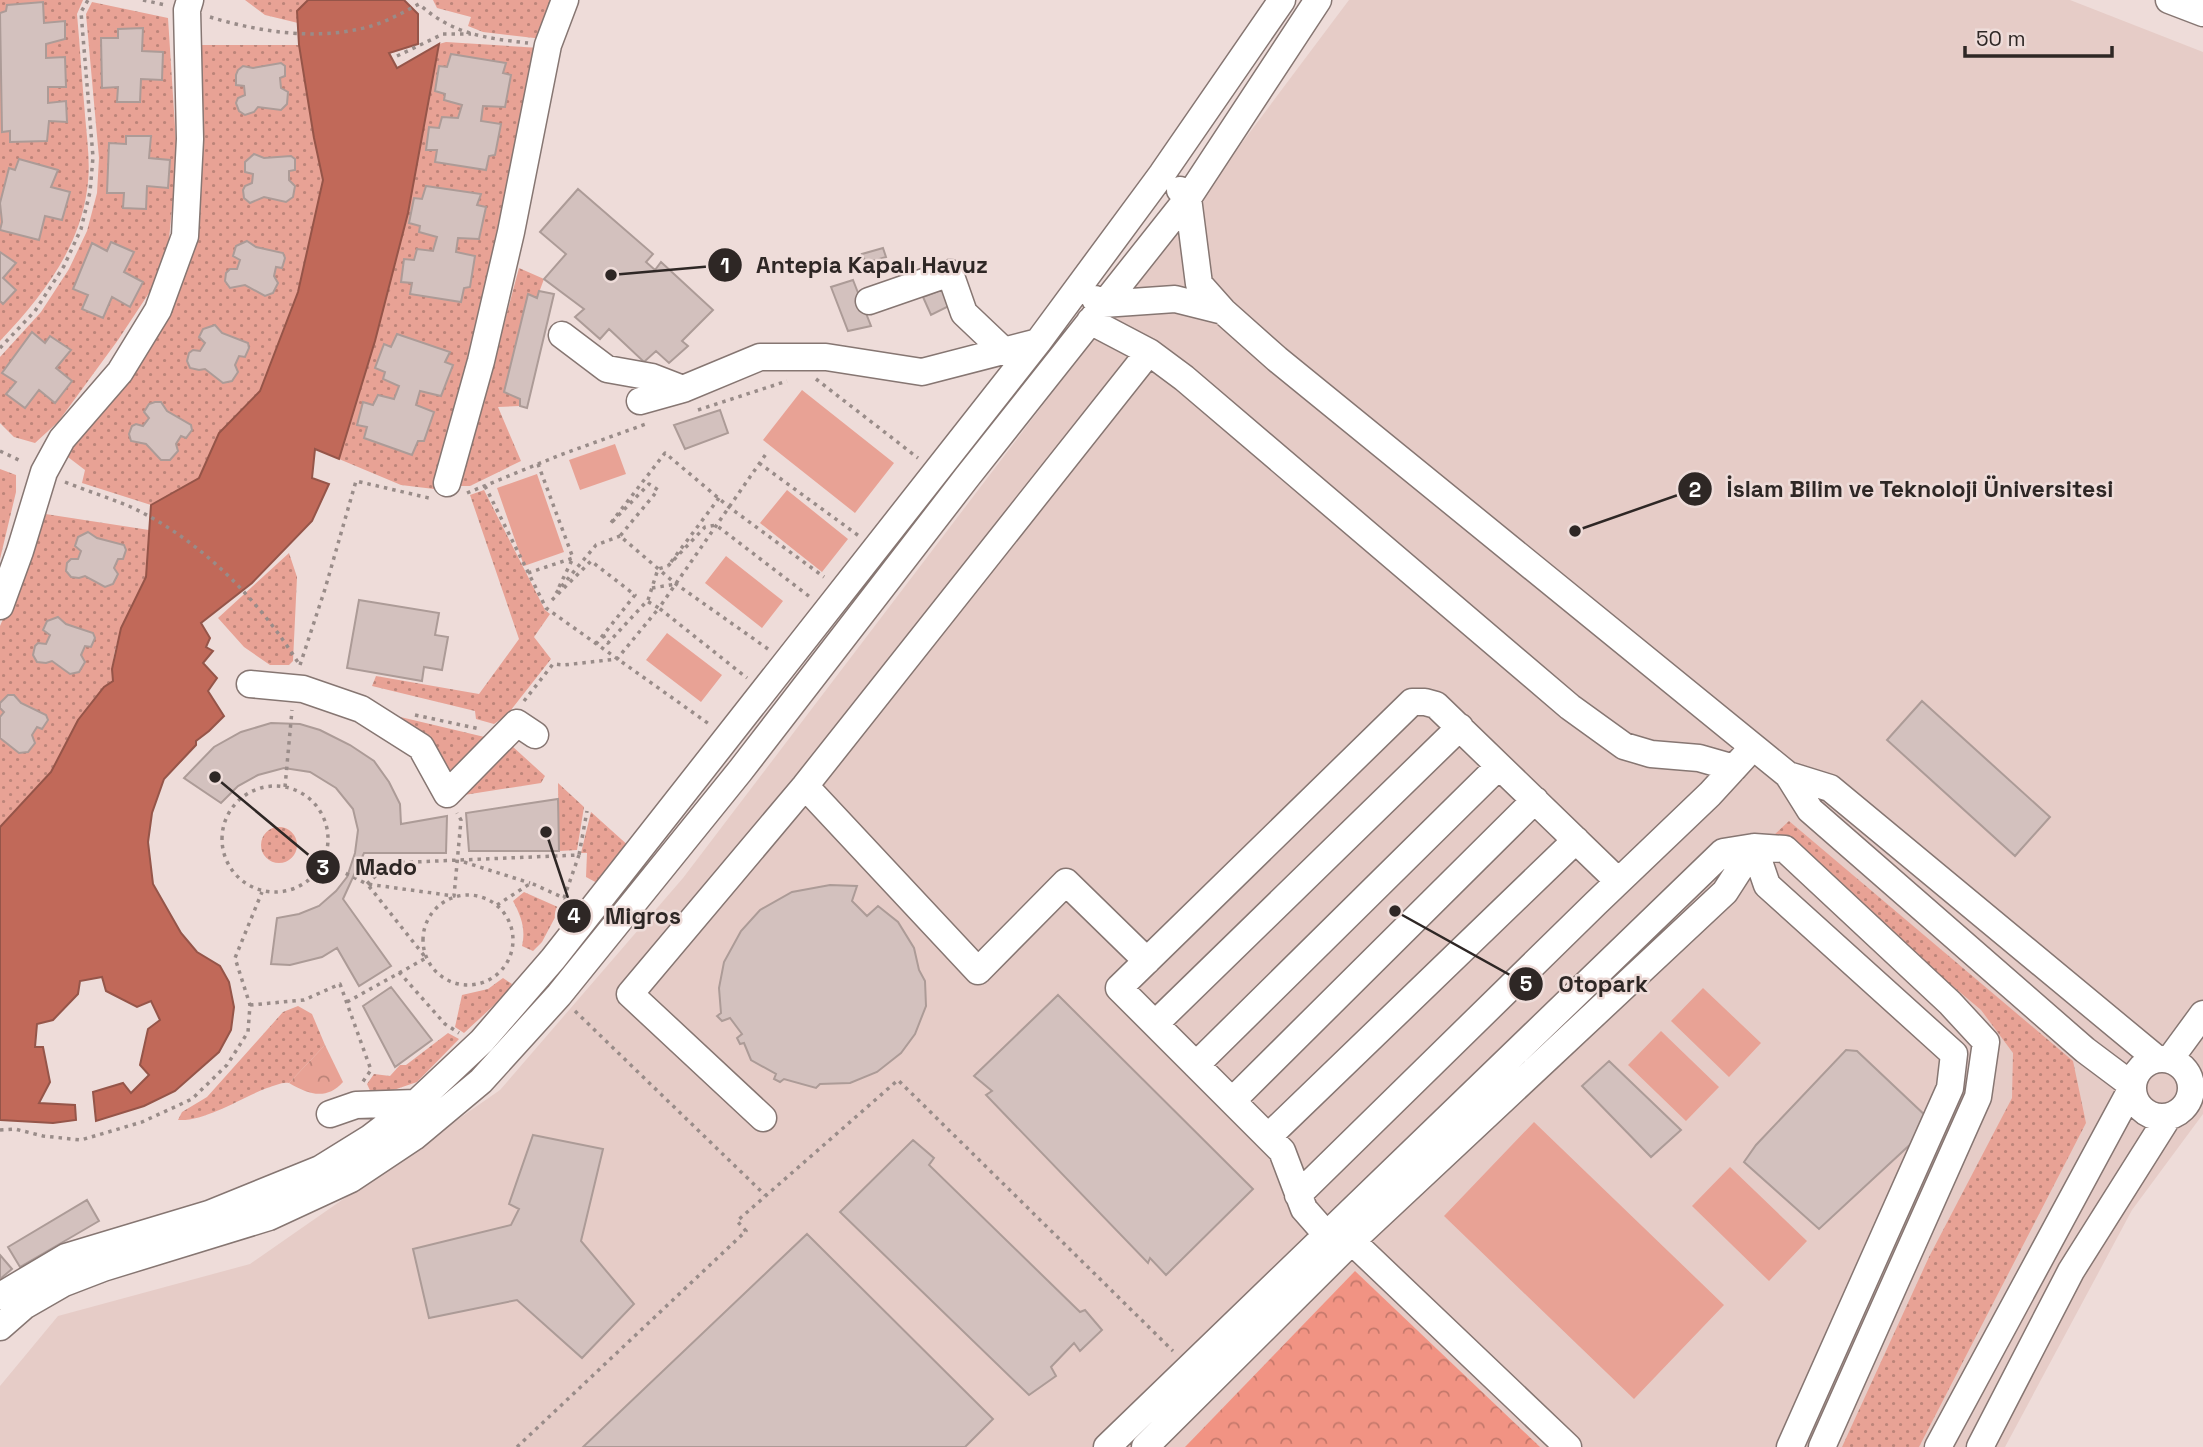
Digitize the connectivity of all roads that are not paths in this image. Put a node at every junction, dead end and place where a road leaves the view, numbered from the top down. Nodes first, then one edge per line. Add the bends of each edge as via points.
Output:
1 (565, 0) edge
2 (1282, 0) edge
3 (1318, 0) edge
4 (2169, 0) edge
5 (189, 5) edge
6 (2203, 13) edge
7 (1162, 174) junction
8 (1188, 198) junction
9 (1079, 288) junction
10 (869, 302) dead end
11 (1223, 311) junction
12 (1096, 313) junction
13 (562, 335) dead end
14 (1038, 342) junction
15 (1004, 351) junction
16 (1149, 352) junction
17 (689, 400) junction
18 (644, 412) road end
19 (456, 489) road end
20 (0, 606) edge
21 (250, 684) dead end
22 (1460, 727) junction
23 (535, 735) dead end
24 (1753, 747) junction
25 (1499, 766) junction
26 (1734, 768) junction
27 (1788, 775) junction
28 (805, 786) junction
29 (1535, 800) junction
30 (1576, 840) junction
31 (1754, 847) junction
32 (1618, 881) junction
33 (1147, 961) junction
34 (2203, 1014) edge
35 (1154, 1024) junction
36 (2163, 1059) junction
37 (1196, 1065) junction
38 (2133, 1086) junction
39 (2186, 1100) edge
40 (1232, 1101) junction
41 (416, 1103) junction
42 (330, 1114) dead end
43 (763, 1118) dead end
44 (1268, 1137) junction
45 (1298, 1195) junction
46 (1337, 1233) junction
47 (0, 1296) edge
48 (0, 1327) edge
49 (1107, 1447) edge
50 (1145, 1447) edge
51 (1569, 1447) edge
52 (1790, 1447) edge
53 (1822, 1447) edge
54 (1938, 1447) edge
55 (1980, 1447) edge

1 - 19 street via 548,45
2 - 7 street
3 - 8 street
4 - 6 street
5 - 20 street via 185,236 158,310 120,372 62,439 44,472
7 - 8 street
7 - 9 street
8 - 11 street via 1199,284
8 - 12 street
9 - 12 street
9 - 14 street
10 - 15 street via 950,273 964,313
11 - 12 street via 1175,299
11 - 24 street
12 - 16 street
12 - 48 street via 740,771 559,995 481,1081 414,1137 351,1179 269,1217 64,1283 24,1306
13 - 17 street via 607,369 652,377
14 - 15 street
14 - 41 street via 553,959 482,1041
15 - 17 street via 922,372 826,356 760,357
16 - 26 street via 1570,707 1624,746
16 - 28 street
17 - 18 street
21 - 23 street via 301,674 303,689 361,709 421,747 447,794 517,723
22 - 25 street
22 - 33 street via 1436,705 1412,702
22 - 35 street
24 - 26 street
24 - 27 street
25 - 29 street
25 - 37 street
26 - 32 street
27 - 36 street via 1830,788
27 - 38 street via 1810,810 2085,1050
28 - 33 street via 978,971 1066,882
28 - 43 street via 630,994
29 - 30 street
29 - 40 street
30 - 32 street
30 - 44 street
31 - 46 street via 1723,852
31 - 52 street via 1767,885 1954,1054 1950,1088
31 - 53 street via 1786,849 1986,1042 1978,1097
32 - 45 street
33 - 35 street via 1119,988
34 - 36 street
35 - 37 street
36 - 38 street via 2140,1068
36 - 39 street via 2185,1069 2189,1076 2192,1084
37 - 40 street
38 - 39 street via 2137,1103 2159,1117
38 - 54 street
39 - 55 street via 2071,1271
40 - 44 street
41 - 42 street via 356,1105
41 - 47 street via 320,1169 209,1214 66,1257
44 - 45 street via 1282,1151
45 - 46 street via 1304,1209
46 - 49 street
46 - 50 street
46 - 51 street

